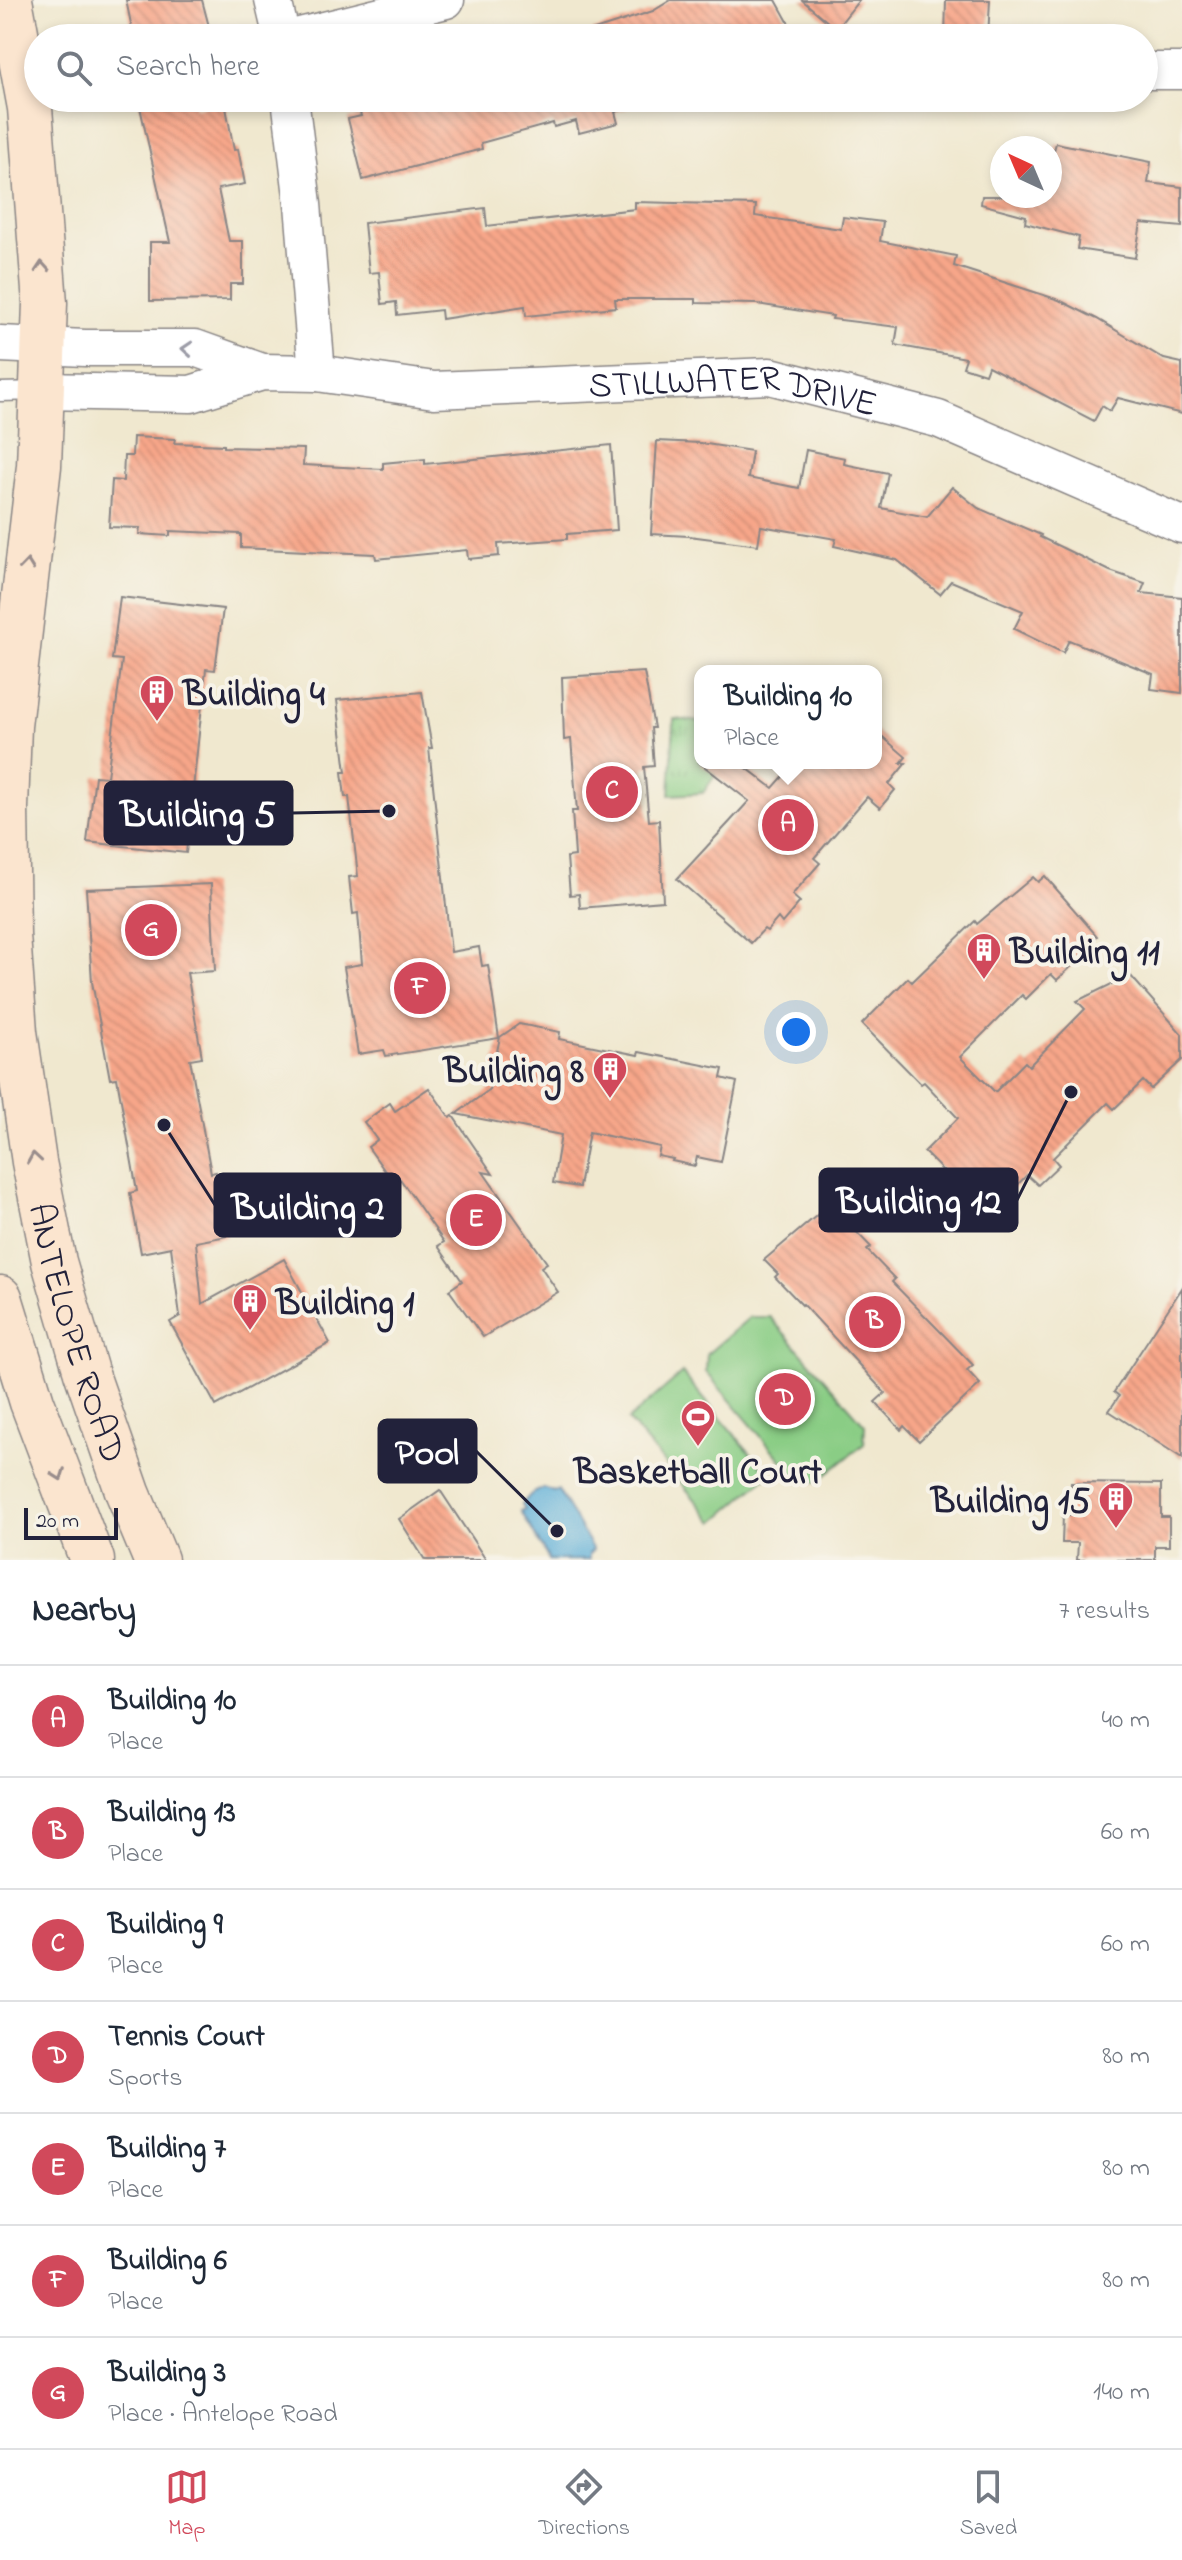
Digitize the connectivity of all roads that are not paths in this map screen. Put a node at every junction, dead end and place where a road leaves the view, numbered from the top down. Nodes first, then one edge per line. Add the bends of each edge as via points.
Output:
1 (10, 0) edge
2 (273, 0) edge
3 (446, 0) edge
4 (279, 24) edge
5 (349, 24) edge
6 (1158, 71) edge
7 (1182, 71) edge
8 (24, 76) edge
9 (30, 112) edge
10 (292, 112) edge
11 (0, 344) edge
12 (44, 345) junction
13 (262, 372) junction
14 (317, 373) junction
15 (43, 391) junction
16 (0, 392) edge
17 (1182, 525) edge
18 (6, 980) edge
19 (0, 1298) edge
20 (92, 1560) edge
21 (156, 1560) edge

8 -> 1 main road, ANTELOPE ROAD
2 - 4 street
3 - 5 street
6 - 7 street
12 -> 9 main road, ANTELOPE ROAD
10 - 14 street
11 - 12 street, STILLWATER DRIVE
13 -> 12 street, STILLWATER DRIVE via 195,348
12 - 15 main road, ANTELOPE ROAD
13 - 14 street, STILLWATER DRIVE
13 - 15 street, STILLWATER DRIVE via 191,394
14 - 17 street, STILLWATER DRIVE via 434,390 770,376 938,419
15 - 16 lane
18 -> 15 main road, ANTELOPE ROAD via 9,726
21 -> 18 main road, ANTELOPE ROAD via 86,1372 54,1262
19 -> 20 main road, ANTELOPE ROAD via 32,1402

